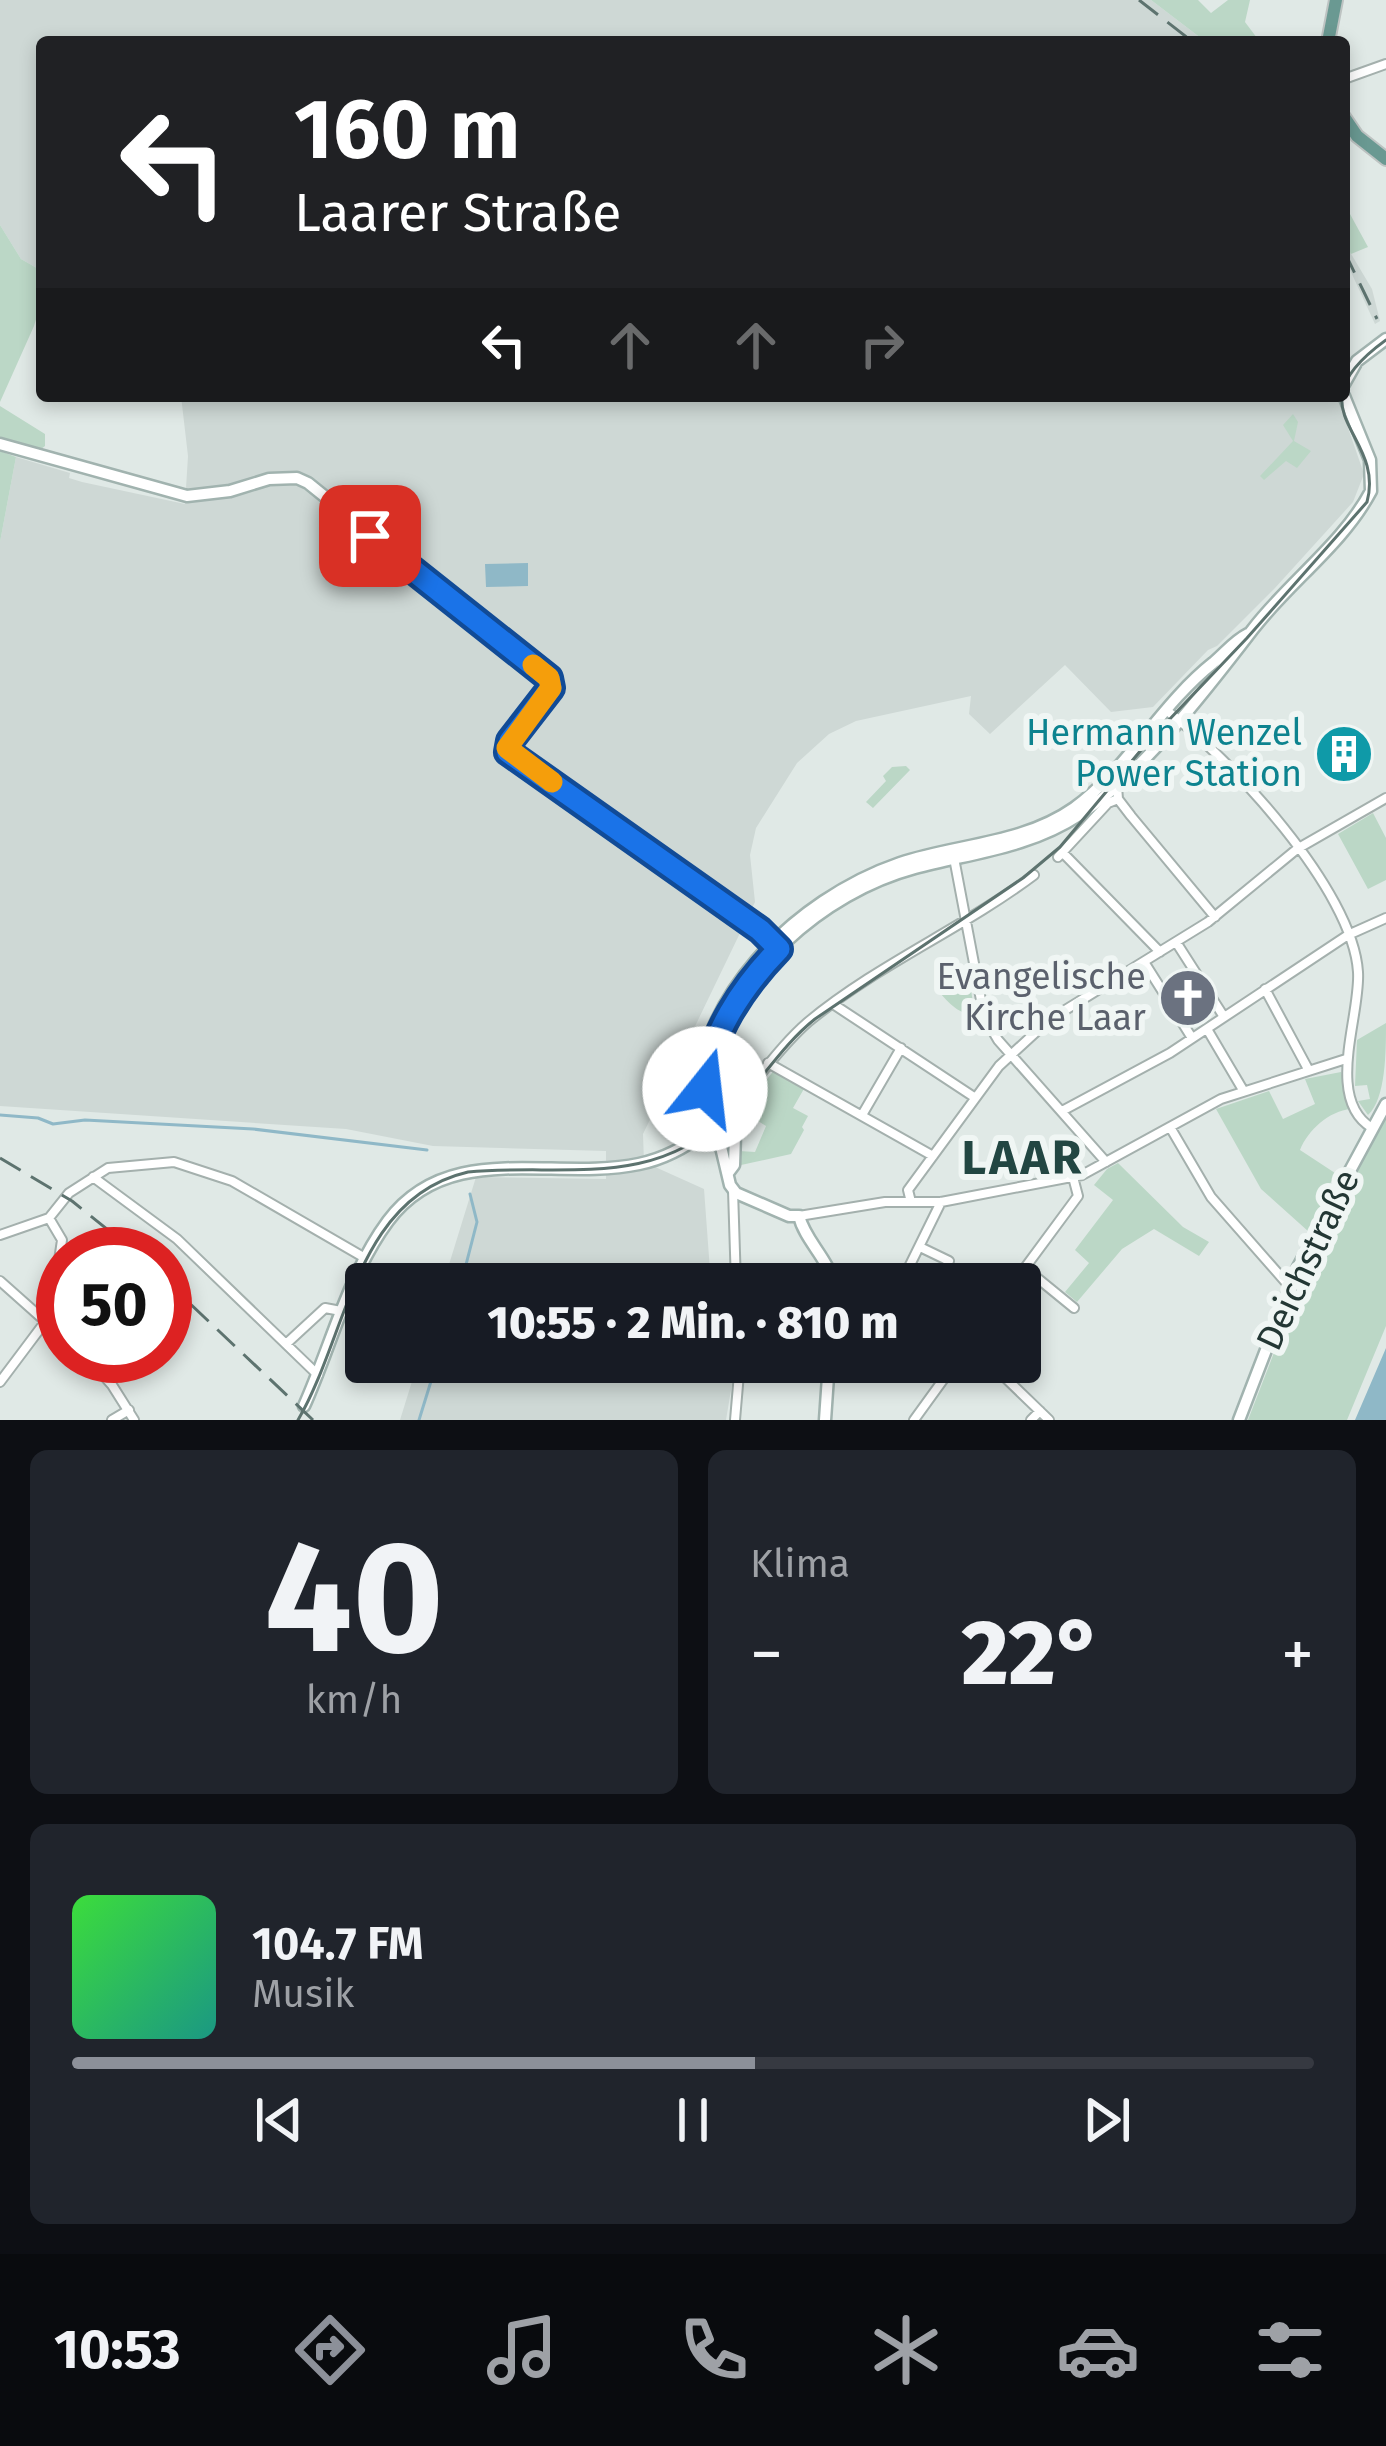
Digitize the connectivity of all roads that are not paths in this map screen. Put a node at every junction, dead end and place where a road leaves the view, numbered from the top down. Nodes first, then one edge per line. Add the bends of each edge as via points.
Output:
1 (1336, 0) edge
2 (1329, 36) edge
3 (1386, 64) edge
4 (1350, 77) edge
5 (1350, 126) edge
6 (1386, 159) edge
7 (1386, 339) edge
8 (1350, 373) edge
9 (1346, 402) edge
10 (0, 444) edge
11 (1373, 480) junction
12 (1386, 487) edge
13 (1250, 632) junction
14 (1164, 708) junction
15 (1178, 719) junction
16 (1118, 792) junction
17 (1386, 798) edge
18 (1297, 849) junction
19 (954, 855) junction
20 (1034, 875) dead end
21 (1215, 917) junction
22 (1386, 918) edge
23 (966, 923) junction
24 (1348, 935) junction
25 (1176, 942) junction
26 (776, 945) junction
27 (1160, 952) junction
28 (1144, 962) junction
29 (1265, 989) junction
30 (833, 1004) junction
31 (1224, 1017) junction
32 (1207, 1029) junction
33 (1192, 1038) junction
34 (901, 1048) junction
35 (1010, 1054) junction
36 (1346, 1059) junction
37 (768, 1063) junction
38 (1308, 1069) junction
39 (1243, 1090) junction
40 (974, 1097) junction
41 (736, 1104) junction
42 (1386, 1104) edge
43 (1062, 1111) junction
44 (862, 1114) junction
45 (1170, 1127) junction
46 (1372, 1128) junction
47 (705, 1132) junction
48 (933, 1156) junction
49 (1106, 1162) junction
50 (728, 1173) junction
51 (93, 1177) junction
52 (1073, 1177) junction
53 (733, 1190) junction
54 (910, 1202) junction
55 (941, 1202) junction
56 (799, 1216) junction
57 (49, 1218) junction
58 (54, 1227) edge
59 (0, 1235) edge
60 (920, 1247) junction
61 (365, 1258) junction
62 (735, 1263) edge
63 (822, 1263) edge
64 (911, 1263) edge
65 (948, 1263) edge
66 (1029, 1263) edge
67 (0, 1281) edge
68 (1041, 1281) edge
69 (1290, 1287) junction
70 (1075, 1308) dead end
71 (343, 1312) junction
72 (36, 1315) edge
73 (36, 1337) edge
74 (286, 1344) junction
75 (318, 1375) junction
76 (0, 1382) edge
77 (108, 1383) edge
78 (739, 1383) edge
79 (828, 1383) edge
80 (941, 1383) edge
81 (1011, 1383) edge
82 (304, 1406) dead end
83 (129, 1410) junction
84 (1040, 1411) junction
85 (1237, 1418) edge
86 (112, 1420) edge
87 (134, 1420) edge
88 (735, 1420) edge
89 (825, 1420) edge
90 (914, 1420) edge
91 (1031, 1420) edge
92 (1049, 1420) edge

1 - 2 main road
3 - 4 street
5 - 6 main road
7 - 8 main road
9 - 11 main road
10 - 26 main road via 187,496 297,478 549,678 551,688 507,748
11 - 12 main road
11 - 13 main road via 1366,501
13 - 14 main road
13 - 15 main road
14 - 15 street
14 - 19 main road via 1068,812
15 - 16 main road
15 - 18 street
16 - 19 main road via 1006,848
16 - 21 street
16 - 27 street via 1060,855
17 - 18 street
18 - 21 street
18 - 24 street
19 - 23 street
19 - 26 main road via 900,863 854,883
20 - 23 street
21 - 25 street
22 - 24 street
23 - 30 street
23 - 35 street via 984,1016
24 - 29 street
24 - 36 street via 1358,971
25 - 27 street
25 - 31 street
26 - 47 main road via 740,982 706,1046 695,1102
27 - 28 street
28 - 33 street
28 - 35 street
29 - 31 street
29 - 38 street
30 - 34 street
30 - 37 street
31 - 32 street
32 - 33 street
32 - 39 street
33 - 43 street
34 - 40 street
34 - 44 street
35 - 40 street
35 - 43 street
36 - 38 street
36 - 46 street via 1356,1110
37 - 41 street
37 - 44 street
38 - 39 street
39 - 45 street
40 - 48 street
41 - 47 street
41 - 50 main road
42 - 46 main road, Deichstraße
43 - 49 street
44 - 48 street
45 - 49 street
45 - 69 street via 1211,1197
46 - 69 main road, Deichstraße
47 - 50 main road via 718,1141
47 - 61 main road via 634,1165 449,1175 403,1204
48 - 54 street via 908,1190
49 - 52 street
50 - 53 main road
51 - 57 street
51 - 61 street via 114,1167 174,1162 232,1181
51 - 74 street via 177,1239
52 - 55 street
52 - 66 street via 1078,1196
53 - 56 main road
53 - 62 street
54 - 55 street
54 - 56 street
55 - 60 street
56 - 63 main road
57 - 58 street
57 - 59 street
60 - 64 street
60 - 65 street
61 - 71 main road
67 - 72 street
68 - 70 street
69 - 85 main road, Deichstraße
71 - 74 street via 325,1308
71 - 75 main road
73 - 76 street
74 - 75 street
75 - 82 main road
77 - 83 street
78 - 88 street
79 - 89 main road
80 - 90 street
81 - 84 street
83 - 86 street
83 - 87 street
84 - 91 street
84 - 92 street

